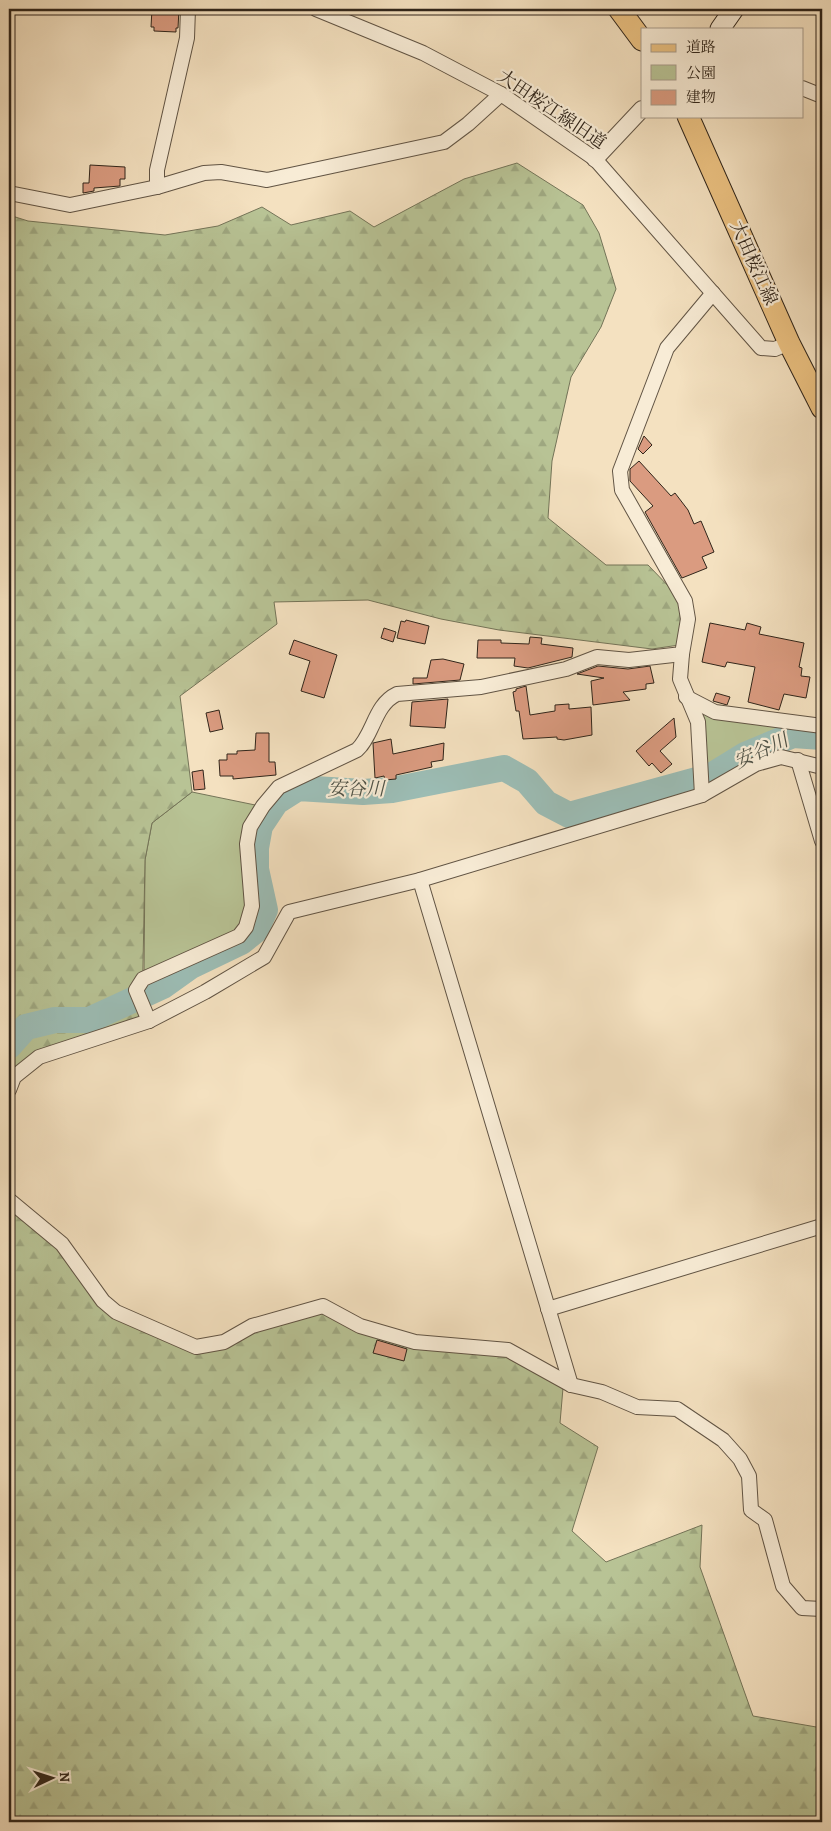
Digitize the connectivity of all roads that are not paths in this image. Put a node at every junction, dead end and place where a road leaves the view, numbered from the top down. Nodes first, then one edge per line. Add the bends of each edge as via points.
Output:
1 (188, 9) edge
2 (316, 9) edge
3 (619, 9) edge
4 (734, 9) edge
5 (721, 28) edge
6 (641, 39) edge
7 (804, 89) edge
8 (501, 94) junction
9 (822, 96) edge
10 (641, 110) edge
11 (689, 118) edge
12 (595, 158) junction
13 (157, 187) junction
14 (9, 193) edge
15 (713, 293) junction
16 (790, 343) junction
17 (822, 408) edge
18 (682, 654) junction
19 (686, 697) junction
20 (822, 726) edge
21 (798, 760) junction
22 (822, 767) edge
23 (701, 793) junction
24 (822, 841) edge
25 (420, 880) junction
26 (148, 1017) junction
27 (9, 1090) edge
28 (9, 1200) edge
29 (822, 1226) edge
30 (548, 1309) junction
31 (571, 1386) junction
32 (822, 1609) edge

1 - 13 street via 187,38 157,170
2 - 8 street, 大田桜江線旧道 via 423,54
3 - 6 main road
4 - 5 main road
7 - 9 street
8 - 12 street, 大田桜江線旧道
8 - 13 street via 444,142 266,180 222,172 204,173
10 - 12 street
11 - 16 main road, 大田桜江線
12 - 15 street, 大田桜江線旧道
13 - 14 street via 70,205
15 - 16 street, 大田桜江線旧道 via 762,348 775,349
15 - 18 street via 667,348 620,471 622,490 685,601 688,619
16 - 17 main road, 大田桜江線
18 - 19 street via 680,679
18 - 26 street via 629,660 597,657 566,669 480,687 397,694 388,699 357,750 280,787 263,806 250,827 247,844 252,906 246,927 239,936 143,979 136,990
19 - 20 street via 715,712
19 - 23 street via 698,722
21 - 22 street
21 - 23 street via 781,757 756,764
21 - 24 street
23 - 25 street
25 - 26 street via 289,912 264,957 205,992
25 - 30 street
26 - 27 street via 39,1057 14,1077
28 - 31 street via 62,1244 103,1300 116,1312 196,1347 224,1342 252,1326 323,1306 360,1326 415,1342 508,1350
29 - 30 street
30 - 31 street
31 - 32 street via 602,1392 637,1407 677,1409 723,1440 740,1459 749,1476 751,1510 765,1520 783,1586 802,1608

